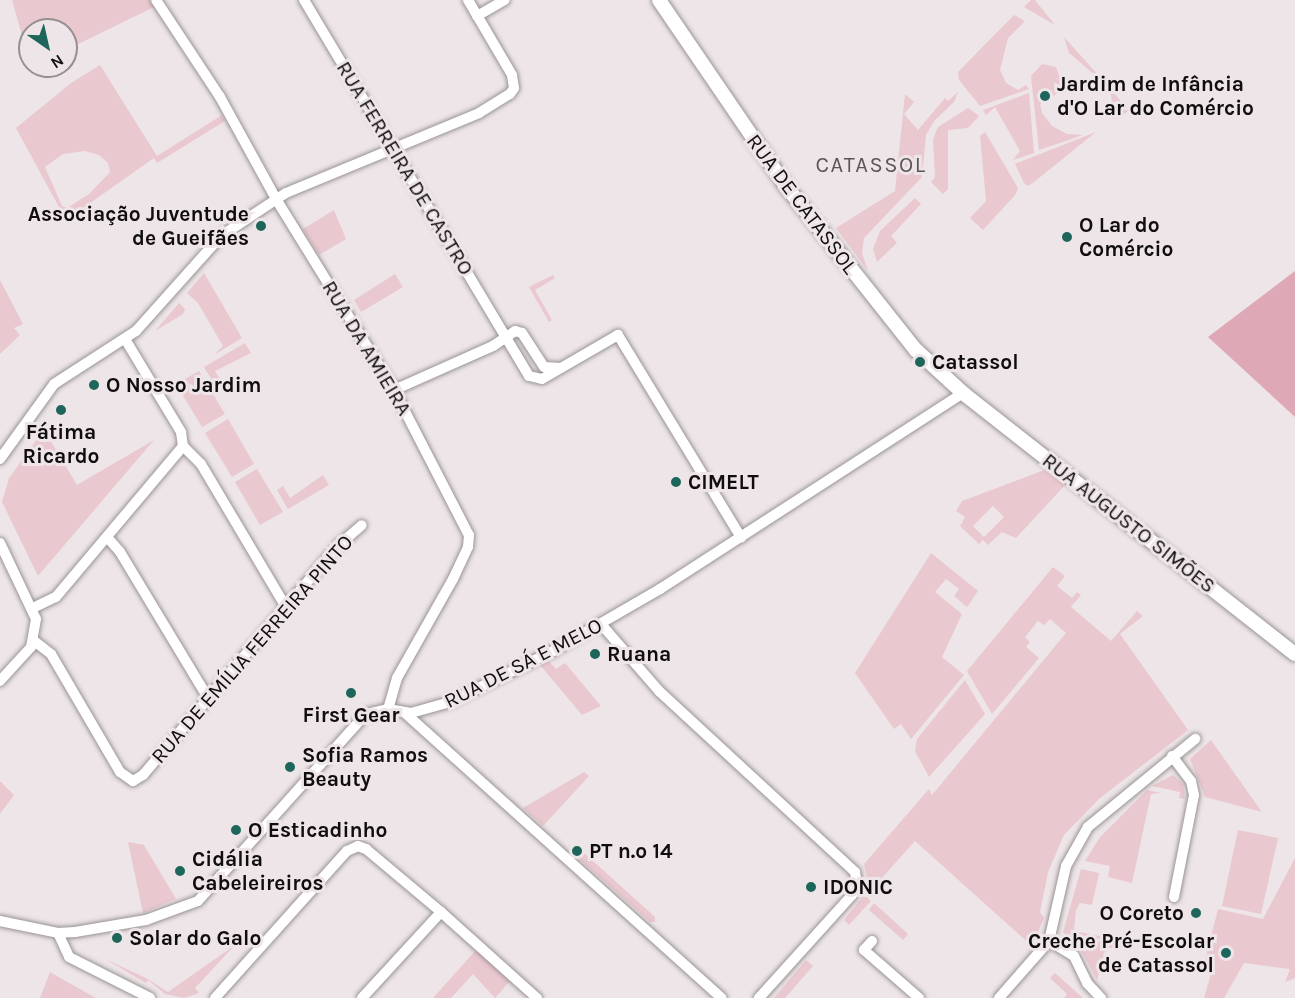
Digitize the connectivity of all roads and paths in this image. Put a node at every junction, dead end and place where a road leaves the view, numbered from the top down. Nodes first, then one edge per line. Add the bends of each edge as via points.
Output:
1 (156, 0) edge
2 (304, 0) edge
3 (468, 0) edge
4 (505, 0) edge
5 (659, 0) edge
6 (477, 16) junction
7 (394, 149) junction
8 (276, 199) junction
9 (505, 337) junction
10 (125, 339) junction
11 (562, 368) junction
12 (394, 390) junction
13 (963, 393) junction
14 (183, 446) junction
15 (0, 459) edge
16 (362, 525) dead end
17 (107, 537) junction
18 (741, 537) junction
19 (0, 543) edge
20 (286, 607) junction
21 (33, 608) junction
22 (600, 624) junction
23 (33, 640) junction
24 (1295, 654) edge
25 (0, 681) edge
26 (208, 698) junction
27 (388, 709) junction
28 (405, 713) junction
29 (1195, 739) dead end
30 (1172, 756) junction
31 (1174, 897) dead end
32 (441, 912) junction
33 (0, 921) edge
34 (58, 933) junction
35 (872, 941) dead end
36 (1049, 941) junction
37 (150, 998) edge
38 (215, 998) edge
39 (362, 998) edge
40 (537, 998) edge
41 (722, 998) edge
42 (759, 998) edge
43 (919, 998) edge
44 (999, 998) edge
45 (1101, 998) edge

1 - 8 street, RUA DA AMIEIRA via 220,97
2 - 7 street, RUA FERREIRA DE CASTRO
3 - 6 street
4 - 6 street
5 - 13 main road, RUA DE CATASSOL via 785,185 895,327
6 - 7 street via 512,75 514,88 479,113
7 - 8 street
7 - 9 street, RUA FERREIRA DE CASTRO
8 - 10 street via 210,244 145,322
8 - 12 street, RUA DA AMIEIRA
9 - 11 street via 520,331 541,364 551,370
9 - 11 street, RUA FERREIRA DE CASTRO via 532,378 542,379
9 - 12 street
10 - 14 street via 181,432
10 - 15 street via 54,384
11 - 18 street via 618,335
12 - 27 street, RUA DA AMIEIRA via 470,539 397,678
13 - 18 street, RUA DE SÁ E MELO
13 - 24 main road, RUA AUGUSTO SIMÕES
14 - 17 street
14 - 20 street via 201,464
16 - 20 street, RUA DE EMÍLIA FERREIRA PINTO via 339,545
17 - 21 street via 51,602
17 - 26 street via 120,552
18 - 22 street, RUA DE SÁ E MELO
19 - 21 street
20 - 26 street, RUA DE EMÍLIA FERREIRA PINTO
21 - 23 street
22 - 28 street, RUA DE SÁ E MELO via 477,690 428,709
22 - 42 street via 666,698 855,872 857,883 852,895
23 - 25 street via 22,659
23 - 26 street, RUA DE EMÍLIA FERREIRA PINTO via 51,654 124,777 133,781 143,775
27 - 28 street, RUA DE SÁ E MELO
27 - 34 street via 362,718 198,901 146,920
28 - 41 street
29 - 30 street
30 - 31 street via 1191,781 1194,795
30 - 36 street via 1095,819 1076,844 1062,878
32 - 38 street via 358,846 347,851
32 - 39 street
32 - 40 street
33 - 34 street
34 - 37 street via 69,957
35 - 43 street via 864,950
36 - 44 street
36 - 45 street via 1077,960 1087,983

